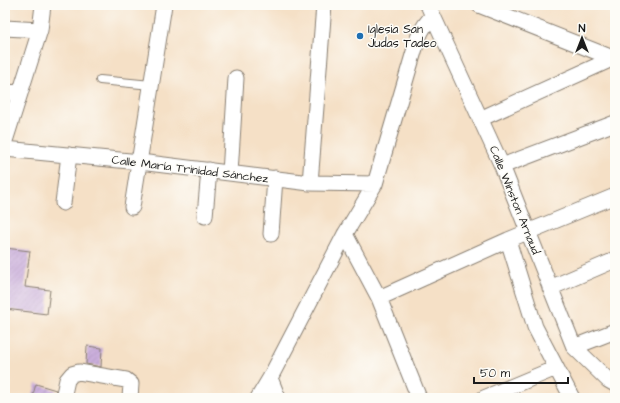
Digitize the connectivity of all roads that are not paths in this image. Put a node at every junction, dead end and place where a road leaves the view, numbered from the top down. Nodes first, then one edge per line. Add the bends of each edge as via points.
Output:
1 (43, 5) edge
2 (164, 5) edge
3 (324, 5) edge
4 (479, 5) edge
5 (431, 11) edge
6 (5, 28) edge
7 (40, 30) junction
8 (615, 58) edge
9 (236, 78) dead end
10 (100, 80) dead end
11 (151, 85) junction
12 (12, 92) edge
13 (480, 119) junction
14 (615, 123) edge
15 (5, 141) edge
16 (5, 149) edge
17 (69, 155) junction
18 (140, 162) junction
19 (502, 166) junction
20 (209, 170) junction
21 (230, 173) junction
22 (275, 178) junction
23 (310, 183) junction
24 (375, 184) junction
25 (615, 196) edge
26 (63, 203) dead end
27 (132, 207) dead end
28 (205, 216) dead end
29 (528, 232) junction
30 (271, 234) dead end
31 (344, 234) junction
32 (508, 240) junction
33 (615, 260) edge
34 (550, 288) junction
35 (379, 298) junction
36 (615, 331) edge
37 (574, 347) junction
38 (556, 368) junction
39 (270, 378) junction
40 (615, 384) edge
41 (488, 397) edge
42 (63, 398) edge
43 (130, 398) edge
44 (258, 398) edge
45 (278, 398) edge
46 (419, 398) edge
47 (572, 398) edge

1 - 7 street
2 - 11 street
3 - 23 street
4 - 8 street
5 - 13 street, Calle Winston Arnaud
5 - 24 street via 418,38
6 - 7 street
7 - 12 street
8 - 13 street
9 - 21 street
10 - 11 lane
11 - 18 street
12 - 15 street
13 - 19 street, Calle Winston Arnaud
14 - 19 street
16 - 17 street, Calle María Trinidad Sánchez
17 - 18 street, Calle María Trinidad Sánchez
17 - 26 street
18 - 20 street, Calle María Trinidad Sánchez
18 - 27 street
19 - 29 street, Calle Winston Arnaud
20 - 21 street, Calle María Trinidad Sánchez
20 - 28 street
21 - 22 street, Calle María Trinidad Sánchez
22 - 23 street, Calle María Trinidad Sánchez
22 - 30 street
23 - 24 street, Calle María Trinidad Sánchez
24 - 31 street
25 - 29 street
29 - 32 street
29 - 34 street, Calle Winston Arnaud
31 - 35 street
31 - 39 street
32 - 35 street
32 - 38 street via 535,327
33 - 34 street
34 - 37 street, Calle Winston Arnaud
35 - 46 street
36 - 37 street
37 - 40 street, Calle Winston Arnaud
38 - 41 street
38 - 47 street
39 - 44 street
39 - 45 street
42 - 43 street via 67,380 72,374 79,372 126,380 131,384

